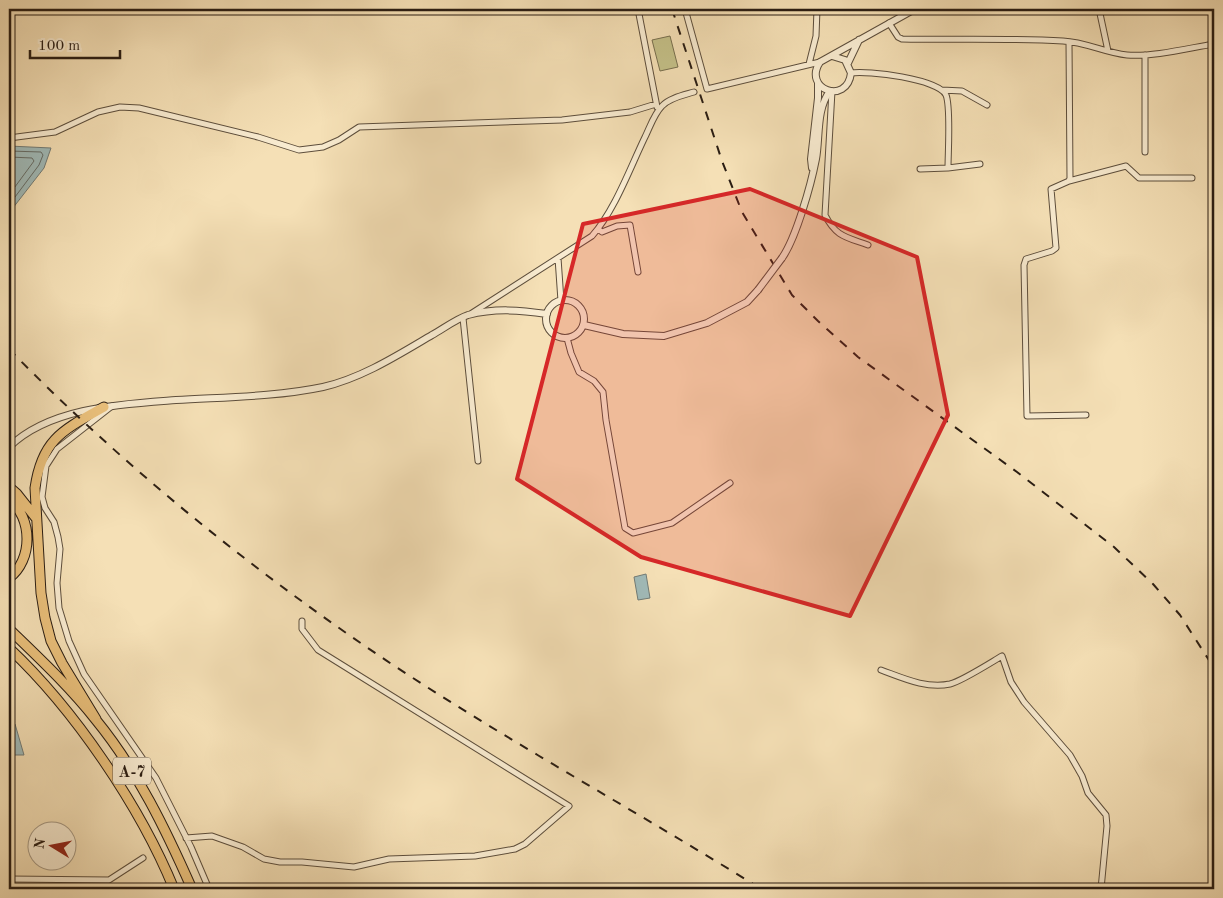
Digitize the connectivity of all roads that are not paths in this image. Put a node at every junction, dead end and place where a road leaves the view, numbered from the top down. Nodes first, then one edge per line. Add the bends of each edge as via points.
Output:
1 (638, 9) edge
2 (685, 9) edge
3 (816, 9) edge
4 (915, 9) edge
5 (1099, 9) edge
6 (889, 23) junction
7 (860, 40) junction
8 (1069, 42) junction
9 (1214, 44) edge
10 (1108, 51) junction
11 (1145, 54) junction
12 (832, 56) junction
13 (820, 62) junction
14 (809, 64) junction
15 (848, 64) junction
16 (851, 72) junction
17 (818, 82) junction
18 (942, 90) junction
19 (831, 91) junction
20 (694, 92) dead end
21 (656, 104) junction
22 (987, 104) dead end
23 (658, 112) junction
24 (9, 138) edge
25 (1145, 152) dead end
26 (980, 164) dead end
27 (948, 168) junction
28 (920, 169) dead end
29 (812, 171) junction
30 (1192, 178) dead end
31 (1069, 182) junction
32 (598, 229) junction
33 (868, 245) dead end
34 (558, 258) junction
35 (638, 272) dead end
36 (561, 301) junction
37 (547, 314) junction
38 (465, 316) junction
39 (584, 325) junction
40 (568, 338) junction
41 (108, 407) junction
42 (1086, 415) dead end
43 (9, 447) edge
44 (478, 461) dead end
45 (730, 483) dead end
46 (9, 487) edge
47 (9, 499) edge
48 (36, 518) junction
49 (9, 578) edge
50 (302, 621) dead end
51 (9, 628) edge
52 (9, 648) edge
53 (9, 657) edge
54 (881, 670) dead end
55 (33, 672) junction
56 (96, 719) junction
57 (186, 838) junction
58 (143, 858) dead end
59 (9, 879) edge
60 (174, 889) edge
61 (192, 889) edge
62 (209, 889) edge
63 (1101, 889) edge

1 - 21 street
2 - 14 street via 706,89
3 - 14 street via 816,36
4 - 6 street
5 - 10 street
6 - 7 street
6 - 8 street via 902,39
7 - 12 street
7 - 15 street
8 - 10 street
8 - 31 street
9 - 11 street
10 - 11 street
11 - 25 street
12 - 13 street
12 - 15 street via 841,57
13 - 14 street
13 - 17 street via 816,71
15 - 16 street
16 - 18 street via 926,82
16 - 19 street via 845,87
17 - 19 street
17 - 29 street
18 - 22 street via 962,91
18 - 27 street via 948,109
19 - 29 street via 824,101
19 - 33 street via 826,215 838,234
20 - 23 street via 662,105
21 - 23 street
21 - 24 street via 630,112 562,120 359,127 323,147 299,150 258,136 130,107 98,112 55,132
23 - 32 street
26 - 27 street
27 - 28 street
29 - 39 street, bridge via 804,205 787,251 747,302 707,323 664,336 623,334
30 - 31 street via 1139,178 1126,166
31 - 42 street via 1052,189 1056,248 1026,259 1024,265 1027,416
32 - 34 street
32 - 35 street via 602,232 630,225
34 - 36 street
34 - 38 street
36 - 37 street via 555,303
36 - 39 street via 572,301 581,308
37 - 38 street via 516,309
37 - 40 street via 546,320 552,332
38 - 41 street via 365,372 323,387
38 - 44 street
39 - 40 street via 576,335
40 - 45 street via 579,372 594,381 603,392 625,528 633,533 672,523
41 - 43 street via 38,426
41 - 48 highway via 68,427 46,450 35,488
41 - 57 street via 57,449 46,466 42,497 54,522 60,549 59,608 84,674 156,778
46 - 48 highway
47 - 49 highway via 22,517 27,544 22,563
48 - 56 highway via 41,594 49,633 62,663
50 - 57 street via 302,629 318,650 569,806 515,849 475,856 389,860 354,867 280,862 264,859 212,836
51 - 56 highway, A-7
52 - 55 highway, A-7
53 - 55 highway
54 - 63 street via 930,686 951,684 1002,656 1011,682 1024,702 1070,755 1088,793 1106,815
55 - 60 highway, A-7 via 110,770 151,839
56 - 61 highway, A-7 via 139,782
57 - 62 street
58 - 59 street via 109,880

